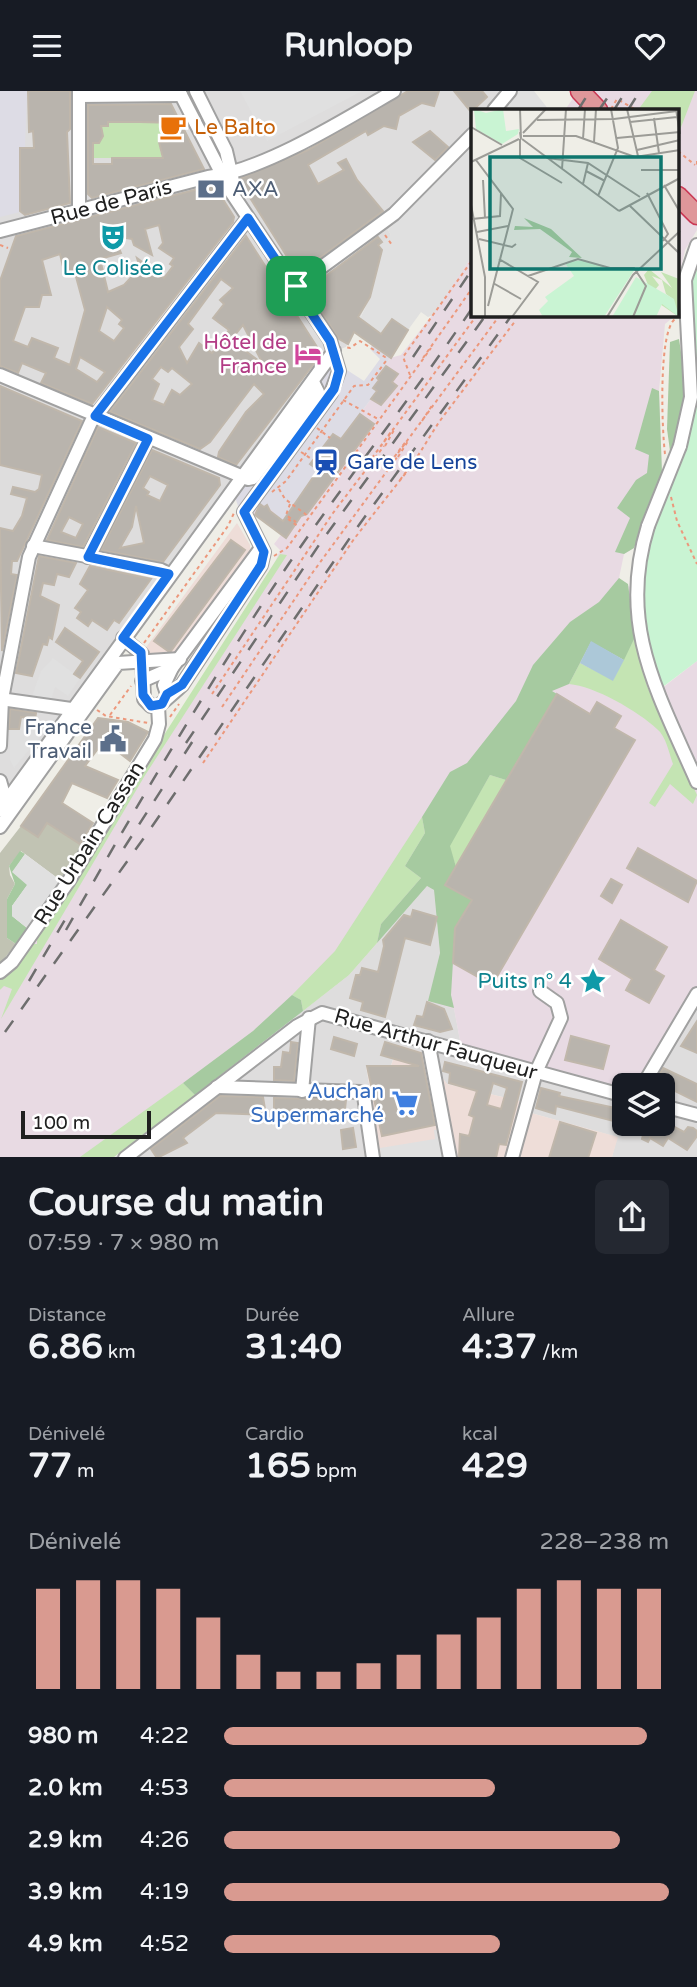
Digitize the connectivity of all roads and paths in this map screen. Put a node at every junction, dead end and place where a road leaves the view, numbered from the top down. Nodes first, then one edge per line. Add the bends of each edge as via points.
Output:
1 (196, 91) edge
2 (394, 91) edge
3 (510, 91) edge
4 (565, 91) edge
5 (580, 91) edge
6 (180, 93) edge
7 (79, 94) edge
8 (495, 109) edge
9 (581, 109) edge
10 (597, 109) edge
11 (612, 109) edge
12 (634, 109) edge
13 (471, 136) edge
14 (680, 153) edge
15 (697, 161) edge
16 (696, 166) edge
17 (227, 171) junction
18 (680, 198) edge
19 (79, 211) junction
20 (680, 212) edge
21 (697, 215) edge
22 (248, 218) junction
23 (379, 226) junction
24 (697, 228) edge
25 (0, 231) edge
26 (0, 245) edge
27 (392, 245) dead end
28 (695, 247) edge
29 (8, 248) dead end
30 (471, 262) edge
31 (296, 286) junction
32 (471, 290) edge
33 (681, 299) edge
34 (476, 317) edge
35 (499, 317) edge
36 (679, 317) dead end
37 (516, 320) dead end
38 (334, 351) junction
39 (0, 375) edge
40 (411, 376) junction
41 (663, 386) dead end
42 (343, 400) junction
43 (95, 416) junction
44 (377, 419) junction
45 (372, 423) dead end
46 (394, 429) junction
47 (148, 439) junction
48 (408, 440) junction
49 (377, 448) junction
50 (422, 451) junction
51 (381, 452) junction
52 (372, 459) junction
53 (391, 459) junction
54 (394, 462) junction
55 (414, 462) dead end
56 (409, 469) dead end
57 (386, 470) junction
58 (240, 478) junction
59 (400, 481) junction
60 (278, 488) junction
61 (268, 494) dead end
62 (238, 500) junction
63 (290, 503) junction
64 (309, 516) junction
65 (288, 519) dead end
66 (296, 522) dead end
67 (300, 528) junction
68 (33, 545) junction
69 (261, 548) junction
70 (280, 552) dead end
71 (88, 557) junction
72 (169, 574) junction
73 (123, 638) junction
74 (140, 655) junction
75 (176, 663) junction
76 (140, 684) junction
77 (166, 690) junction
78 (212, 694) dead end
79 (1, 699) edge
80 (158, 706) junction
81 (222, 707) dead end
82 (71, 709) junction
83 (96, 709) dead end
84 (0, 746) edge
85 (202, 763) dead end
86 (0, 781) edge
87 (697, 782) edge
88 (3, 806) edge
89 (0, 827) edge
90 (0, 972) edge
91 (540, 992) dead end
92 (697, 994) edge
93 (309, 1018) junction
94 (428, 1041) junction
95 (244, 1066) junction
96 (536, 1072) junction
97 (650, 1073) edge
98 (217, 1087) junction
99 (247, 1088) junction
100 (302, 1091) junction
101 (612, 1092) edge
102 (675, 1109) edge
103 (697, 1115) edge
104 (129, 1156) edge
105 (373, 1157) edge
106 (450, 1157) edge
107 (512, 1157) edge

1 - 17 street via 226,151
2 - 17 street, Rue de Paris via 329,129
3 - 8 street
4 - 9 highway
5 - 10 highway
6 - 7 street
6 - 17 street
7 - 19 street
11 - 12 path via 617,99
13 - 23 street
14 - 16 path
15 - 16 path
17 - 19 street, Rue de Paris
17 - 22 street
17 - 31 street
18 - 21 highway
19 - 25 street, Rue de Paris
20 - 24 highway
22 - 31 street
22 - 43 street
23 - 27 path
23 - 31 street
26 - 29 path
28 - 33 street
30 - 40 path via 403,357
31 - 38 street
32 - 40 path
33 - 87 street, bridge via 691,397 680,446 648,526 637,576 640,634 657,695
34 - 46 path
35 - 48 path
36 - 41 path via 668,327
37 - 50 path
38 - 42 path via 336,338 346,348 360,341 386,358 368,385 354,386
38 - 58 street
38 - 62 street via 339,371 334,389
39 - 43 street
40 - 44 path
42 - 44 path
42 - 60 path
43 - 47 street
43 - 68 street
44 - 45 path
44 - 64 path
46 - 49 path
46 - 51 path
46 - 52 path
47 - 58 street
47 - 71 street
48 - 53 path
48 - 54 path
48 - 57 path
49 - 51 path
49 - 52 path
50 - 55 path
50 - 59 path
51 - 52 path
52 - 78 path
53 - 54 path
53 - 57 path
54 - 57 path
56 - 59 path
57 - 81 path
58 - 62 street
59 - 85 path via 354,539
60 - 61 path
60 - 63 path
62 - 69 street
62 - 72 street
62 - 74 path via 228,526
63 - 64 path
63 - 66 path via 286,515
64 - 67 path
65 - 67 path
67 - 70 path
68 - 71 street
68 - 79 street
69 - 75 street
69 - 77 street via 261,565 182,685
71 - 72 street
72 - 73 street
73 - 74 street
73 - 82 street
74 - 75 street
74 - 76 street
74 - 89 street via 118,663
75 - 76 street
75 - 77 street
76 - 77 street via 154,682
76 - 80 street via 145,702
76 - 83 path via 108,716
77 - 80 street via 164,702
79 - 82 street
79 - 84 street
80 - 90 street, Rue Urbain Cassan via 155,739 63,889 12,962
82 - 88 street
86 - 88 street
91 - 96 street via 557,1003 561,1017
92 - 97 street
93 - 94 street, Rue Arthur Fauqueur via 332,1013
93 - 95 street, Rue Arthur Fauqueur
93 - 100 street
94 - 96 street, Rue Arthur Fauqueur
94 - 106 street
95 - 98 street, Rue Arthur Fauqueur
95 - 99 street
96 - 101 street, Rue Arthur Fauqueur
96 - 107 street
98 - 99 street
98 - 104 street, Rue Arthur Fauqueur
99 - 100 street
100 - 105 street via 360,1092
102 - 103 street

